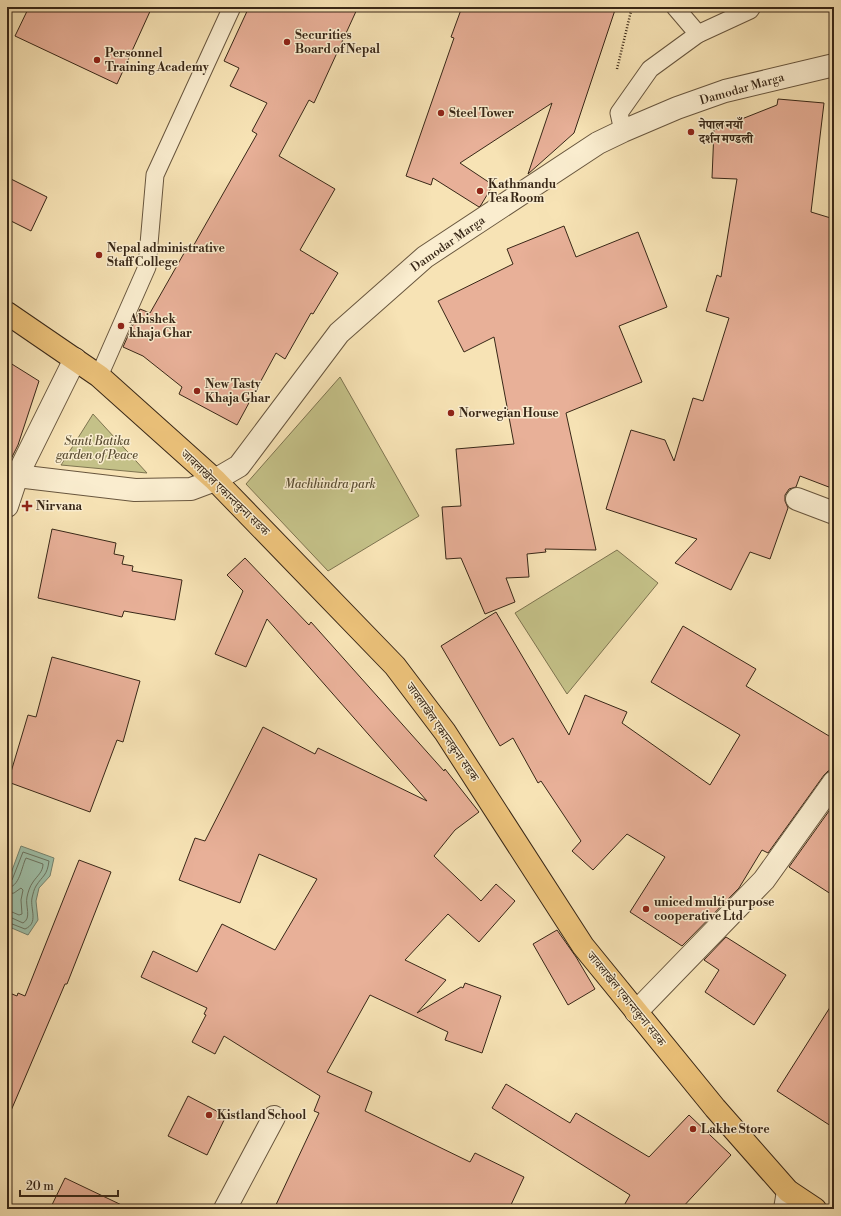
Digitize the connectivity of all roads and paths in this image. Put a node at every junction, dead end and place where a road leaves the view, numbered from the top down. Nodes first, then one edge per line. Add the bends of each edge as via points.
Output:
1 (232, 7) edge
2 (675, 7) edge
3 (752, 7) edge
4 (698, 34) junction
5 (834, 65) edge
6 (623, 131) junction
7 (7, 313) edge
8 (75, 360) junction
9 (100, 376) junction
10 (12, 474) edge
11 (215, 480) junction
12 (797, 499) dead end
13 (7, 506) edge
14 (834, 512) edge
15 (834, 782) edge
16 (636, 1012) junction
17 (274, 1117) dead end
18 (786, 1200) edge
19 (225, 1209) edge
20 (815, 1209) edge

1 - 9 lane via 155,175 147,267
2 - 4 lane
3 - 4 lane
4 - 6 lane via 650,69 620,113
5 - 6 street, Damodar Marga via 725,91 676,108
6 - 11 street, Damodar Marga via 598,143 425,257 339,333 239,466
7 - 8 main road, जावलाखेल एकान्तकुना सडक
8 - 9 main road, जावलाखेल एकान्तकुना सडक
8 - 10 street
9 - 11 main road, जावलाखेल एकान्तकुना सडक
10 - 11 street, Damodar Marga via 135,490 191,489
10 - 13 street
11 - 16 main road, जावलाखेल एकान्तकुना सडक via 395,666 445,732 583,946
12 - 14 street
15 - 16 street via 764,880
16 - 18 main road, जावलाखेल एकान्तकुना सडक
17 - 19 street
18 - 20 main road, जावलाखेल एकान्तकुना सडक

